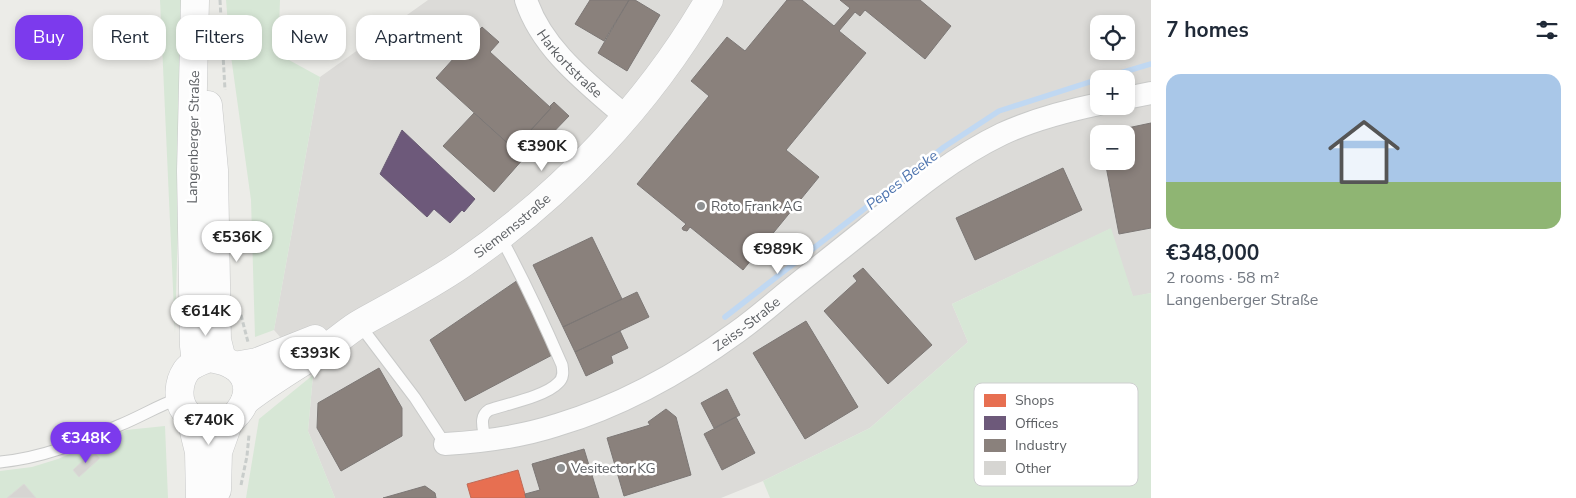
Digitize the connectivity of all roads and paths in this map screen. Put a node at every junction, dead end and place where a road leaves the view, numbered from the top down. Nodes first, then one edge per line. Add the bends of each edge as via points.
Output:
1 (194, 0) edge
2 (198, 0) edge
3 (220, 0) edge
4 (526, 0) edge
5 (709, 0) edge
6 (1151, 93) edge
7 (226, 96) dead end
8 (1135, 96) edge
9 (1090, 106) edge
10 (626, 116) junction
11 (500, 236) junction
12 (240, 310) dead end
13 (359, 324) junction
14 (227, 363) junction
15 (185, 408) junction
16 (241, 417) junction
17 (485, 440) junction
18 (445, 444) joint
19 (0, 462) edge
20 (229, 494) edge
21 (200, 498) edge

1 - 14 main road, Langenberger Straße via 194,337
2 - 14 main road, Langenberger Straße via 214,170 217,340
3 - 7 path
4 - 10 street, Harkortstraße via 542,36 598,93
5 - 10 main road, Siemensstraße
6 - 8 street
9 - 17 street, Zeiss-Straße via 1038,120 1002,134 930,177 737,332 654,385 606,408 556,426
10 - 11 main road, Siemensstraße via 584,163
11 - 13 main road, Siemensstraße via 398,304
11 - 17 lane via 544,323 563,372 557,384 535,396 484,414
12 - 14 path via 246,335
13 - 14 main road, Siemensstraße
13 - 16 main road, Siemensstraße via 268,383
13 - 18 lane
14 - 15 main road via 186,371 181,382
14 - 16 main road via 244,375 246,388
15 - 16 main road via 203,424 216,426
15 - 19 lane via 167,402 121,425 51,452
15 - 21 main road via 199,452
16 - 20 path via 249,445
16 - 20 main road via 218,452
17 - 18 street, Zeiss-Straße

